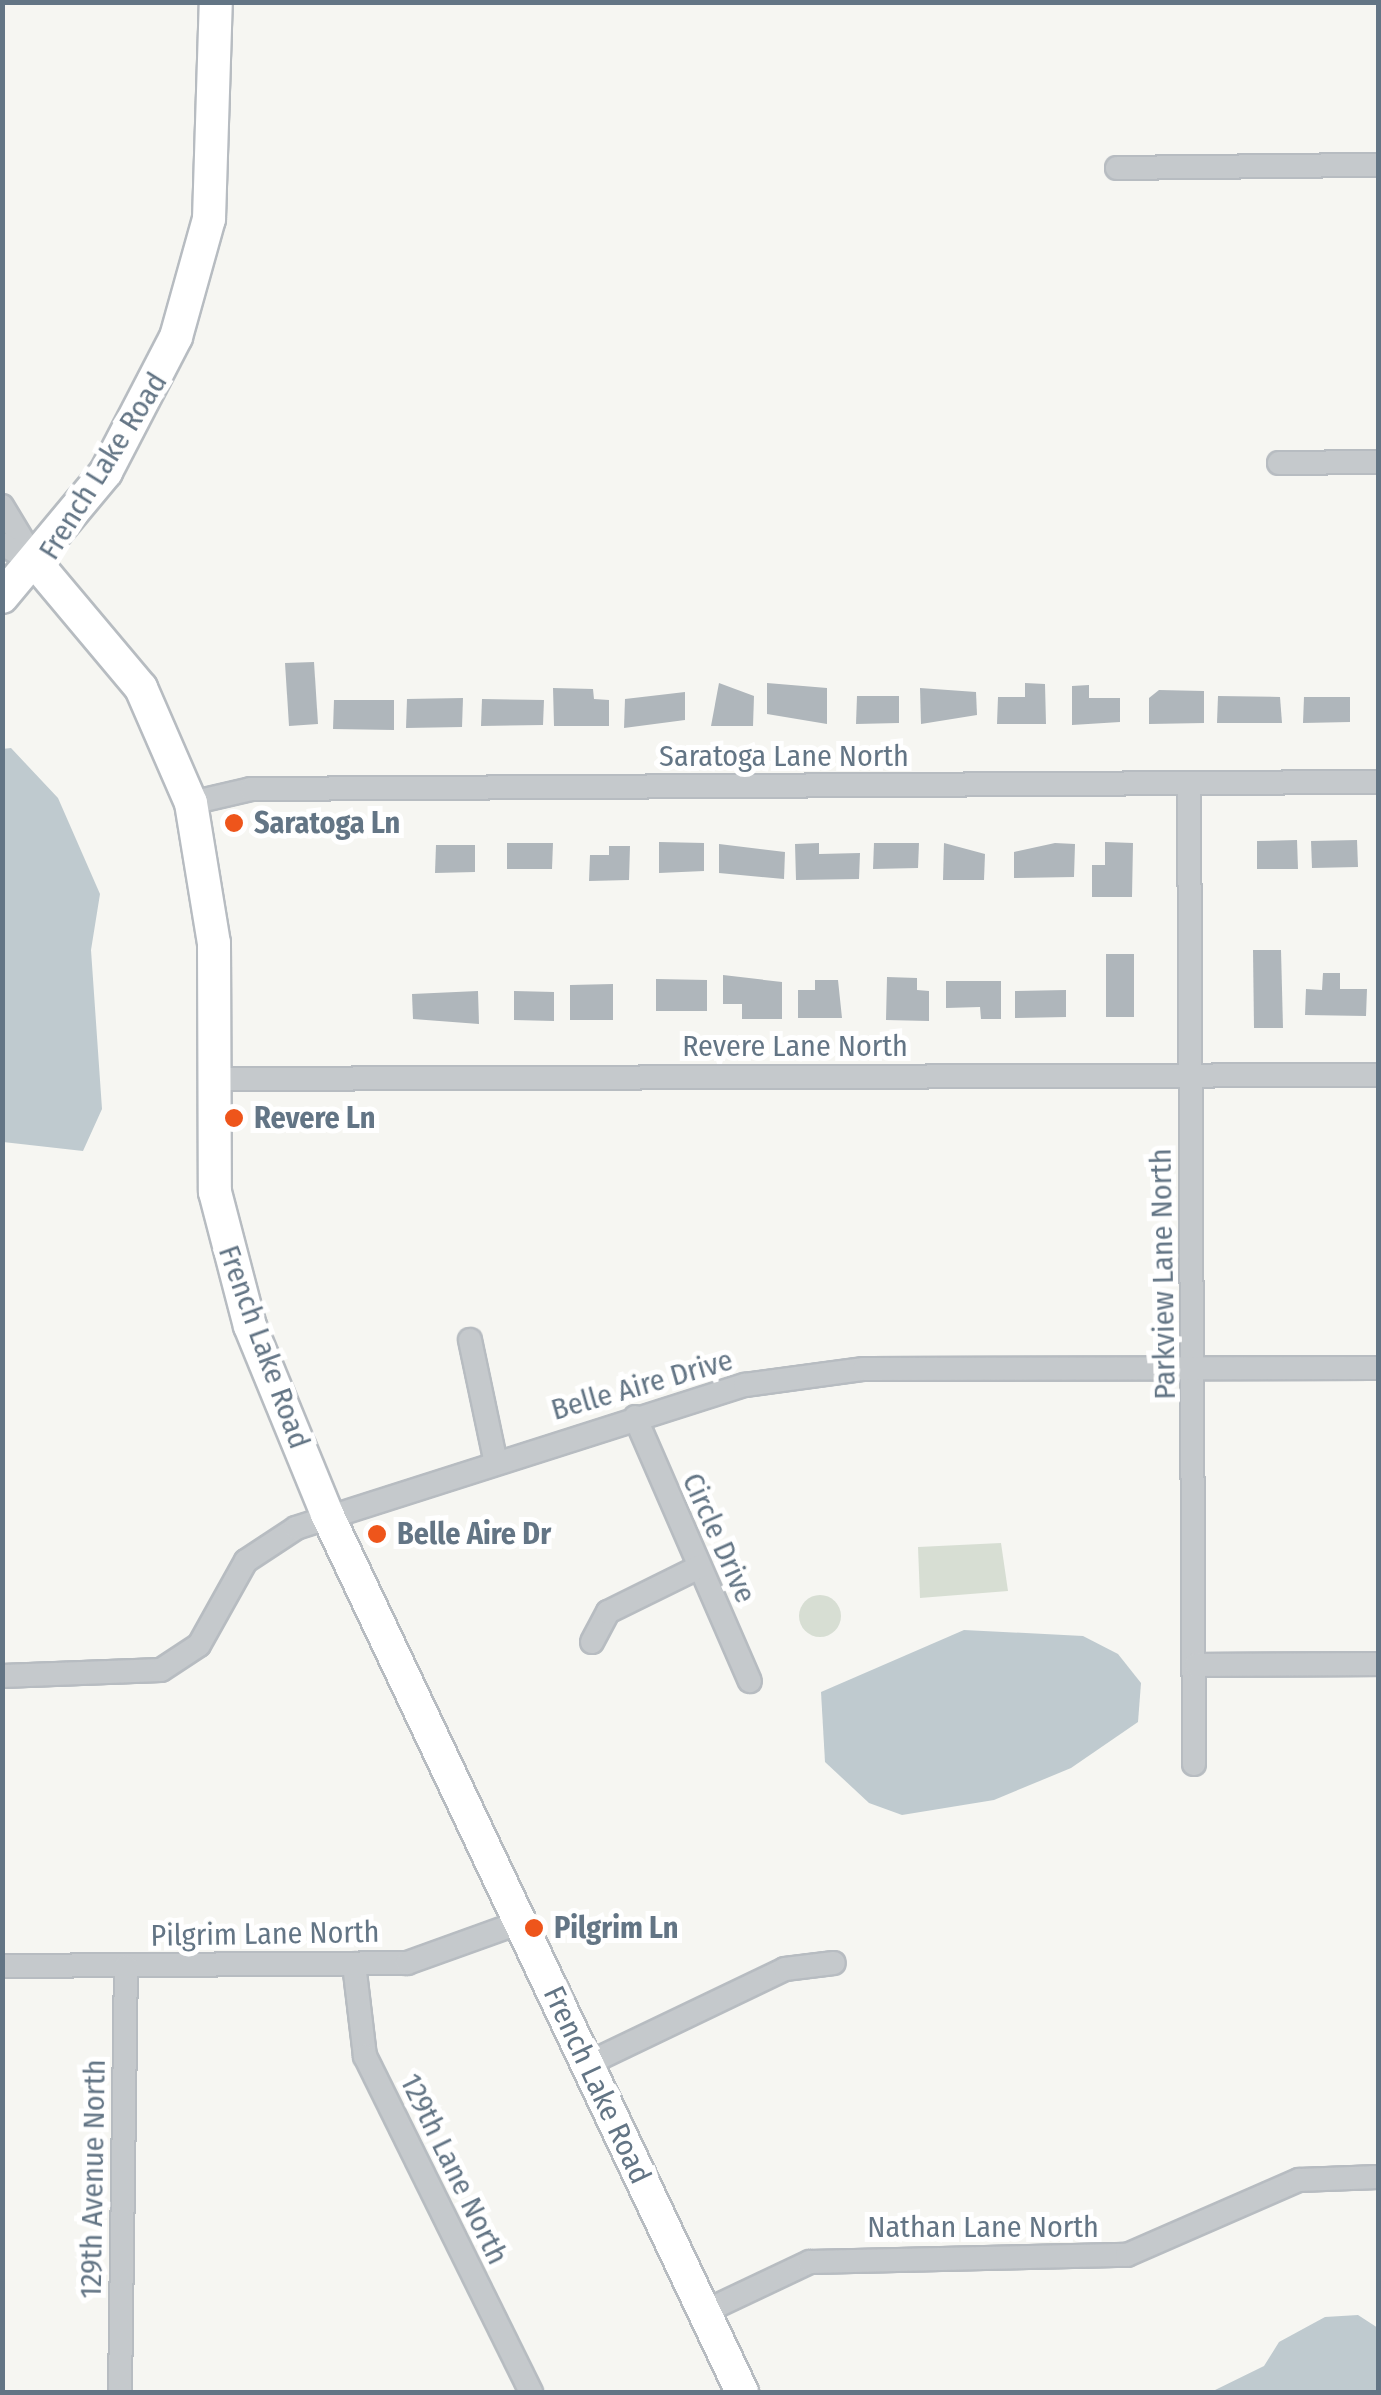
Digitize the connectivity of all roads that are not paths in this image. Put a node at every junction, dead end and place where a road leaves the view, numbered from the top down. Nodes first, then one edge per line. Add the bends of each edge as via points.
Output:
1 (216, 2) edge
2 (1378, 165) edge
3 (1117, 168) dead end
4 (1378, 462) edge
5 (1278, 463) dead end
6 (2, 506) edge
7 (2, 544) edge
8 (37, 564) junction
9 (2, 598) edge
10 (1378, 782) edge
11 (1189, 784) junction
12 (191, 803) junction
13 (1191, 1074) junction
14 (1378, 1075) edge
15 (212, 1079) junction
16 (470, 1340) dead end
17 (1194, 1368) junction
18 (1378, 1368) edge
19 (635, 1417) junction
20 (495, 1459) junction
21 (327, 1514) junction
22 (699, 1567) junction
23 (592, 1642) dead end
24 (1378, 1664) edge
25 (1196, 1665) junction
26 (2, 1676) edge
27 (750, 1681) dead end
28 (1194, 1764) dead end
29 (522, 1922) junction
30 (834, 1963) dead end
31 (354, 1964) junction
32 (2, 1966) edge
33 (126, 1966) junction
34 (587, 2064) junction
35 (1378, 2177) edge
36 (704, 2312) junction
37 (120, 2392) edge
38 (531, 2392) edge
39 (742, 2392) edge

1 - 8 street, French Lake Road via 210,204 186,310 126,439
2 - 3 street
4 - 5 street
6 - 8 street
7 - 8 street
8 - 9 street
8 - 12 street, French Lake Road via 141,688
10 - 11 street, Saratoga Lane North
11 - 12 street, Saratoga Lane North via 252,789
11 - 13 street, Parkview Lane North
12 - 15 street, French Lake Road via 210,889
13 - 14 street, Revere Lane North
13 - 15 street, Revere Lane North
13 - 17 street, Parkview Lane North
15 - 21 street, French Lake Road via 214,1192 229,1262
16 - 20 street
17 - 18 street, Belle Aire Drive
17 - 19 street, Belle Aire Drive via 864,1370 745,1384
17 - 25 street, Parkview Lane North
19 - 20 street, Belle Aire Drive
19 - 22 street, Circle Drive
20 - 21 street, Belle Aire Drive
21 - 26 street, Belle Aire Drive via 246,1561 182,1660 131,1675
21 - 29 street, French Lake Road
22 - 23 street via 608,1612
22 - 27 street, Circle Drive
24 - 25 street
25 - 28 street, Parkview Lane North
29 - 31 street, Pilgrim Lane North via 436,1956
29 - 34 street, French Lake Road
30 - 34 street via 785,1970
31 - 33 street, Pilgrim Lane North
31 - 38 street, 129th Lane North via 365,2056
32 - 33 street, Pilgrim Lane North
33 - 37 street, 129th Avenue North
34 - 36 street, French Lake Road
35 - 36 street, Nathan Lane North via 1299,2180 1127,2255 810,2262
36 - 39 street, French Lake Road

